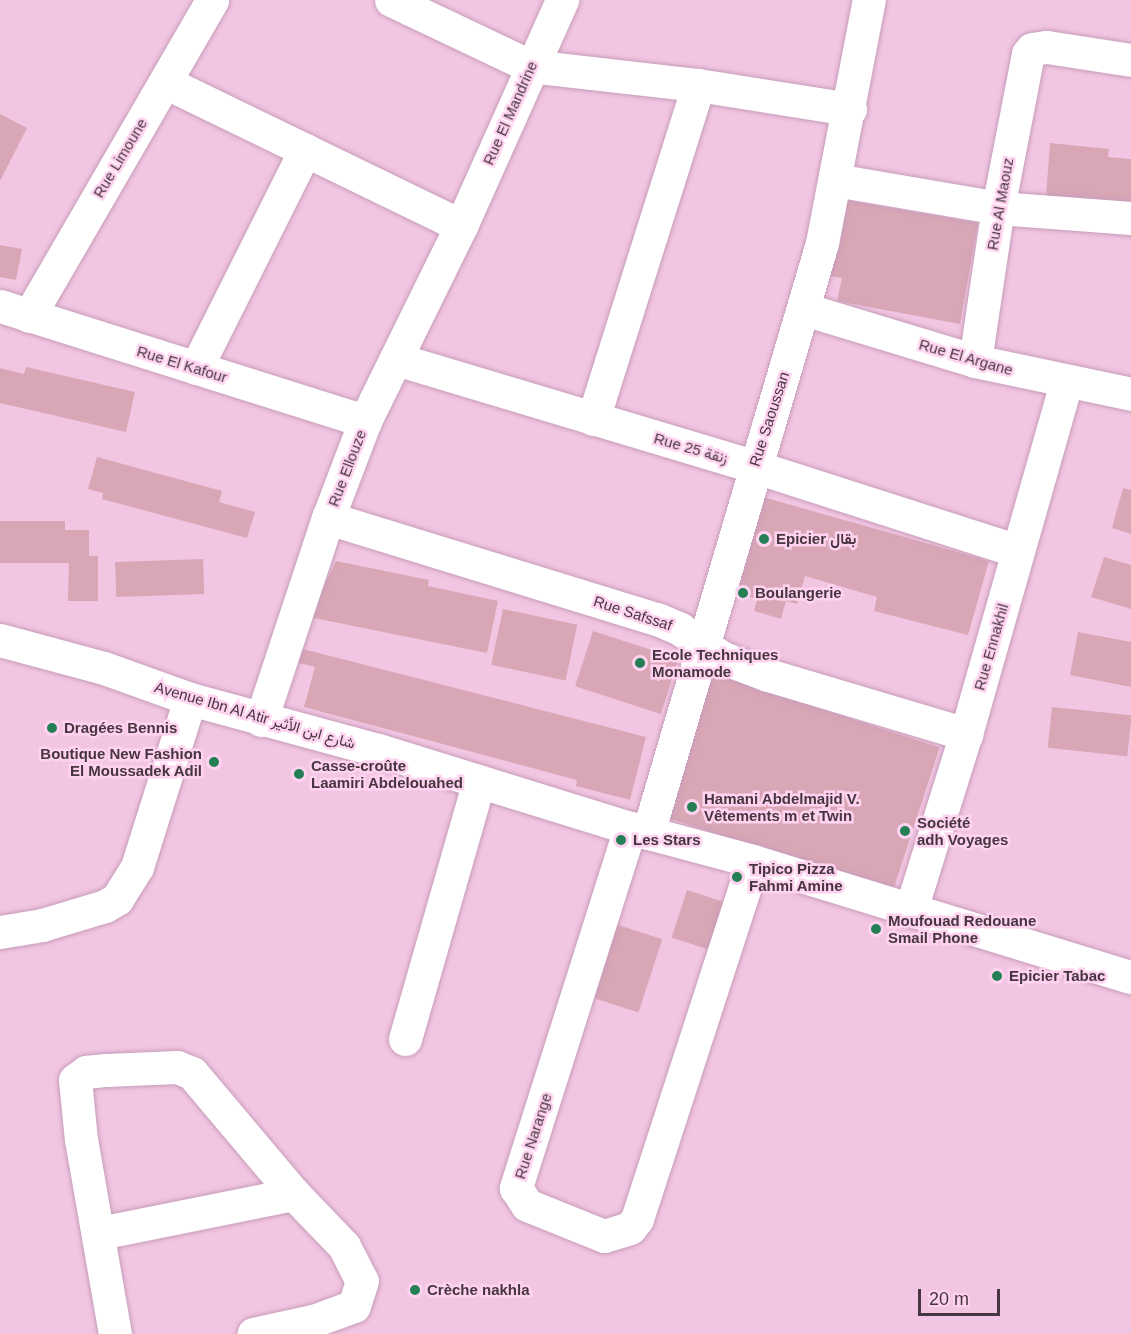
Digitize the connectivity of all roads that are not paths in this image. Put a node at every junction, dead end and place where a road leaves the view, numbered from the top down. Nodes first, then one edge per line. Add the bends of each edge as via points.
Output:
1 (212, 0) edge
2 (391, 0) edge
3 (562, 0) edge
4 (869, 0) edge
5 (1131, 60) edge
6 (530, 66) junction
7 (165, 82) junction
8 (698, 85) junction
9 (850, 109) junction
10 (305, 150) junction
11 (835, 180) junction
12 (998, 208) junction
13 (1131, 218) edge
14 (460, 226) junction
15 (804, 309) junction
16 (14, 311) edge
17 (396, 359) junction
18 (975, 361) junction
19 (196, 368) junction
20 (1066, 383) junction
21 (1131, 394) edge
22 (593, 419) junction
23 (365, 421) junction
24 (753, 466) junction
25 (328, 518) junction
26 (1018, 551) junction
27 (0, 640) edge
28 (704, 645) junction
29 (190, 699) junction
30 (261, 720) junction
31 (966, 734) junction
32 (479, 781) junction
33 (639, 830) junction
34 (753, 861) junction
35 (911, 909) junction
36 (0, 932) edge
37 (1131, 977) edge
38 (405, 1040) dead end
39 (294, 1194) junction
40 (100, 1233) junction
41 (115, 1334) edge
42 (253, 1334) edge

1 - 7 street, Rue Limoune
2 - 6 street
3 - 6 street, Rue El Mandrine
4 - 9 street, Rue Saoussan
5 - 12 street, Rue Al Maouz via 1047,47 1032,49
6 - 8 street
6 - 14 street, Rue El Mandrine
7 - 10 street
7 - 16 street, Rue Limoune
8 - 9 street
8 - 22 street
9 - 11 street, Rue Saoussan
10 - 14 street
10 - 19 street
11 - 12 street
11 - 15 street, Rue Saoussan
12 - 13 street
12 - 18 street, Rue Al Maouz
14 - 17 street, Rue Ellouze
15 - 18 street, Rue El Argane
15 - 24 street, Rue Saoussan
16 - 19 street, Rue El Kafour
17 - 22 street, Rue 25 زنقة
17 - 23 street, Rue Ellouze
18 - 20 street, Rue El Argane
19 - 23 street, Rue El Kafour
20 - 21 street, Rue El Argane
20 - 26 street, Rue Ennakhil
22 - 24 street, Rue 25 زنقة
23 - 25 street, Rue Ellouze
24 - 26 street, Rue 25 زنقة
24 - 28 street, Rue Saoussan
25 - 28 street, Rue Safssaf via 657,619
25 - 30 street, Rue Ellouze
26 - 31 street, Rue Ennakhil
27 - 29 street, Avenue Ibn Al Atir شارع ابن الأثير via 104,668
28 - 31 street, Rue Safssaf via 723,658 768,675
28 - 33 street, Rue Saoussan
29 - 30 street, Avenue Ibn Al Atir شارع ابن الأثير
29 - 36 street via 137,867 117,899 42,925
30 - 32 street, Avenue Ibn Al Atir شارع ابن الأثير
31 - 35 street, Rue Ennakhil
32 - 33 street, Avenue Ibn Al Atir شارع ابن الأثير
32 - 38 street
33 - 34 street, Avenue Ibn Al Atir شارع ابن الأثير
33 - 34 street, Rue Narange via 516,1188 527,1205 604,1236 630,1228 637,1219
34 - 35 street, Avenue Ibn Al Atir شارع ابن الأثير
35 - 37 street, Avenue Ibn Al Atir شارع ابن الأثير
39 - 40 street
39 - 40 street via 186,1069 86,1072 78,1075 74,1086
39 - 42 street via 350,1256 362,1281 360,1296 354,1306 339,1313
40 - 41 street

